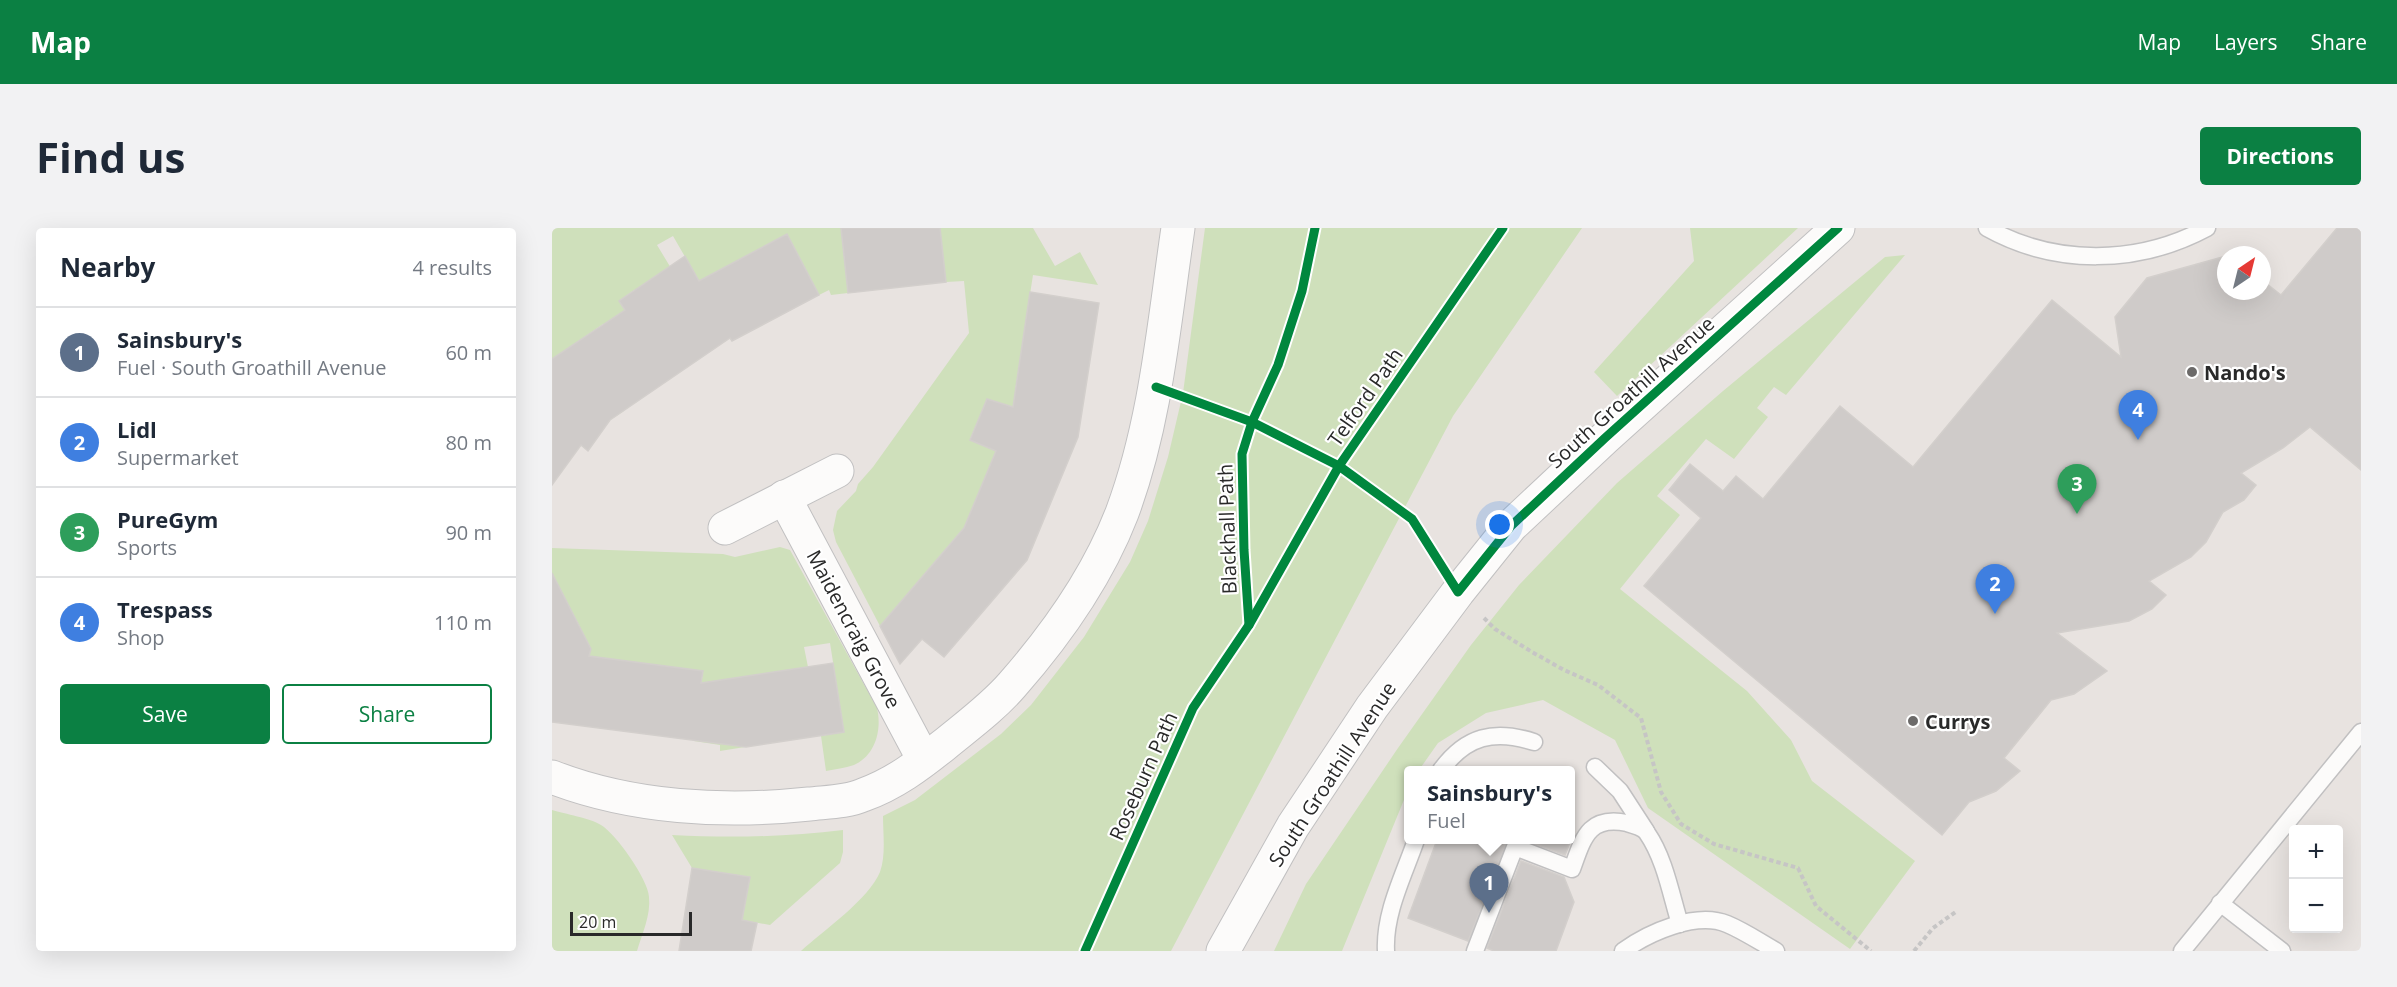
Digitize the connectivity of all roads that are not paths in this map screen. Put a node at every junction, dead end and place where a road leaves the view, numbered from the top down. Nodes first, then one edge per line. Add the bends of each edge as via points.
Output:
1 (1178, 228) edge
2 (1838, 228) edge
3 (1987, 228) edge
4 (2207, 228) edge
5 (837, 471) dead end
6 (784, 497) junction
7 (725, 528) dead end
8 (2361, 732) edge
9 (1534, 742) dead end
10 (924, 760) junction
11 (1445, 766) edge
12 (1595, 767) dead end
13 (552, 777) edge
14 (1646, 831) junction
15 (1415, 844) edge
16 (2220, 903) junction
17 (1680, 924) junction
18 (1223, 951) edge
19 (1386, 951) edge
20 (1475, 951) edge
21 (1623, 951) edge
22 (1776, 951) edge
23 (2182, 951) edge
24 (2282, 951) edge

1 - 10 street via 1156,387 1141,450 1106,549 1061,622 1011,686
2 - 18 street, South Groathill Avenue via 1511,526 1372,707 1293,826
3 - 4 lane via 2040,251 2098,257 2166,247
5 - 6 street
6 - 7 street
6 - 10 street, Maidencraig Grove
8 - 16 lane
9 - 11 lane via 1516,736 1478,739 1454,753
10 - 13 street via 896,780 861,796 737,808 608,795
12 - 14 lane via 1620,791
14 - 17 lane via 1659,857
14 - 20 lane via 1616,821 1593,828 1585,835 1572,869 1515,847
15 - 19 lane via 1388,921
16 - 23 lane
16 - 24 lane
17 - 21 lane via 1646,936
17 - 22 lane via 1725,923

